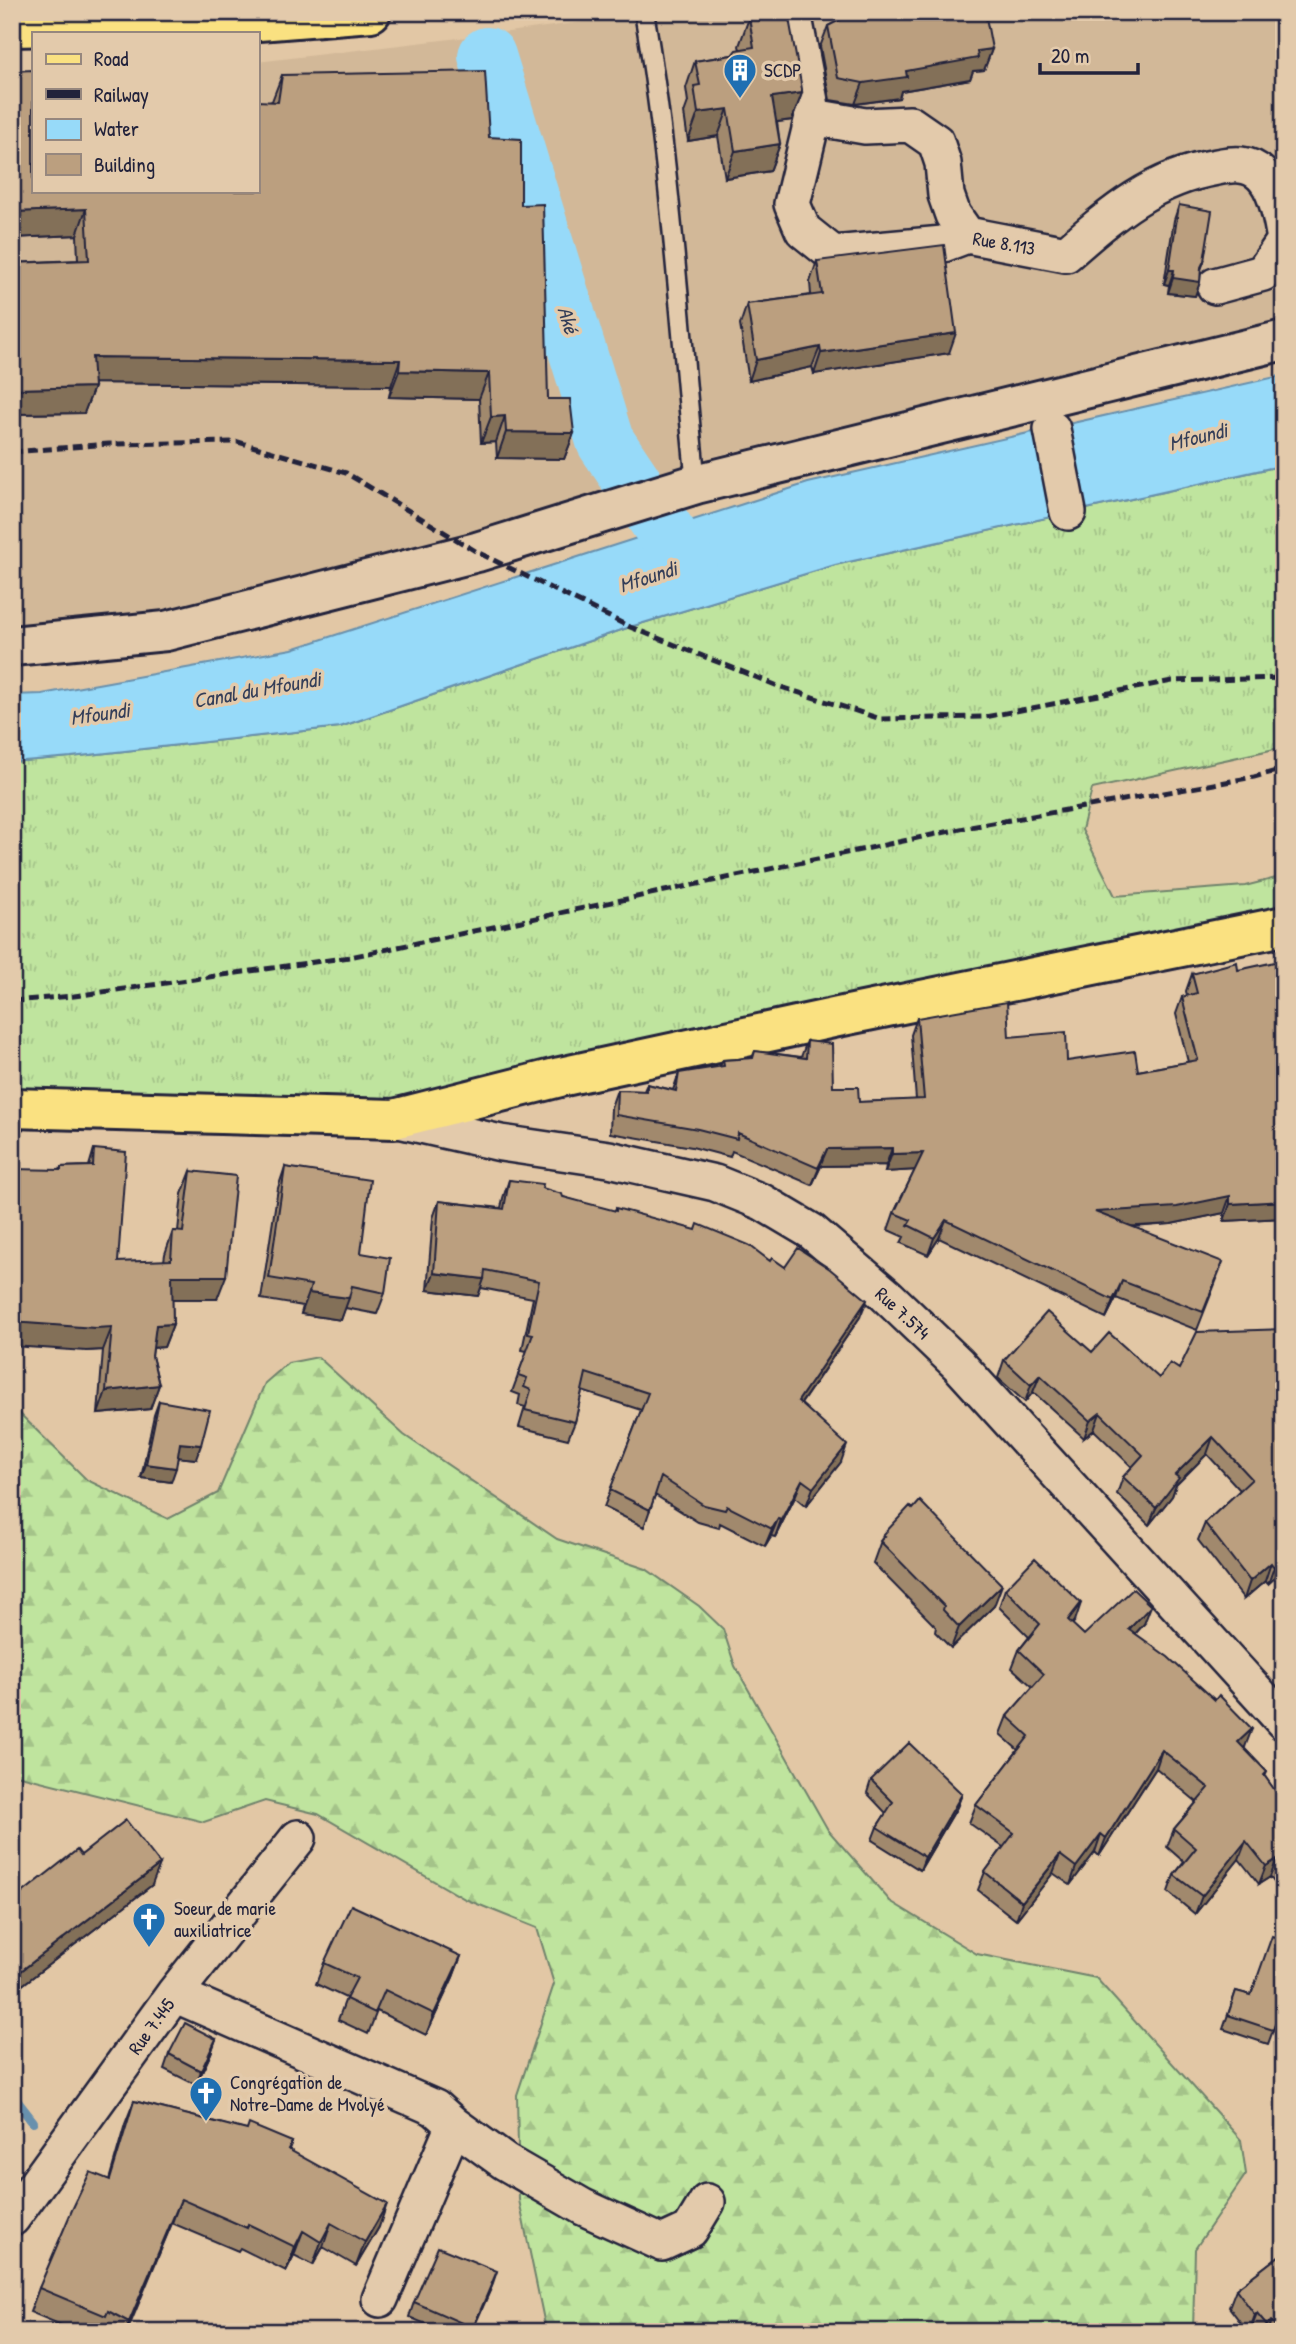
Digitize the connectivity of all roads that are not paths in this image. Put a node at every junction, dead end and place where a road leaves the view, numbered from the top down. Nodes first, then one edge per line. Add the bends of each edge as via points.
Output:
1 (371, 12) edge
2 (644, 12) edge
3 (793, 12) edge
4 (243, 17) edge
5 (12, 27) edge
6 (813, 117) junction
7 (1284, 234) edge
8 (967, 235) junction
9 (1284, 242) edge
10 (1215, 286) dead end
11 (1284, 340) edge
12 (1052, 429) dead end
13 (696, 484) junction
14 (1068, 512) dead end
15 (12, 646) edge
16 (1284, 926) edge
17 (12, 1108) edge
18 (394, 1119) junction
19 (1284, 1722) edge
20 (298, 1838) dead end
21 (174, 1994) junction
22 (454, 2125) junction
23 (707, 2202) dead end
24 (12, 2218) edge
25 (380, 2299) dead end

1 - 4 main road
2 - 13 lane via 674,241
3 - 6 street, Rue 8.113
4 - 5 main road
6 - 8 street via 864,126 910,124 936,142 946,195
6 - 8 street, Rue 8.113 via 792,204 803,230 833,254 943,244
7 - 8 street, Rue 8.113 via 1279,206 1262,174 1239,163 1188,172 1138,197 1066,254
9 - 10 street via 1263,274
11 - 13 main road
12 - 14 street
13 - 15 main road via 477,552 166,631
16 - 18 main road via 560,1077
17 - 18 main road
18 - 19 street, Rue 7.574 via 715,1183 762,1202 811,1231 958,1364
20 - 21 street, Rue 7.445
21 - 22 street via 435,2108
21 - 24 street, Rue 7.445
22 - 23 street via 505,2162 662,2243 690,2230
22 - 25 street

